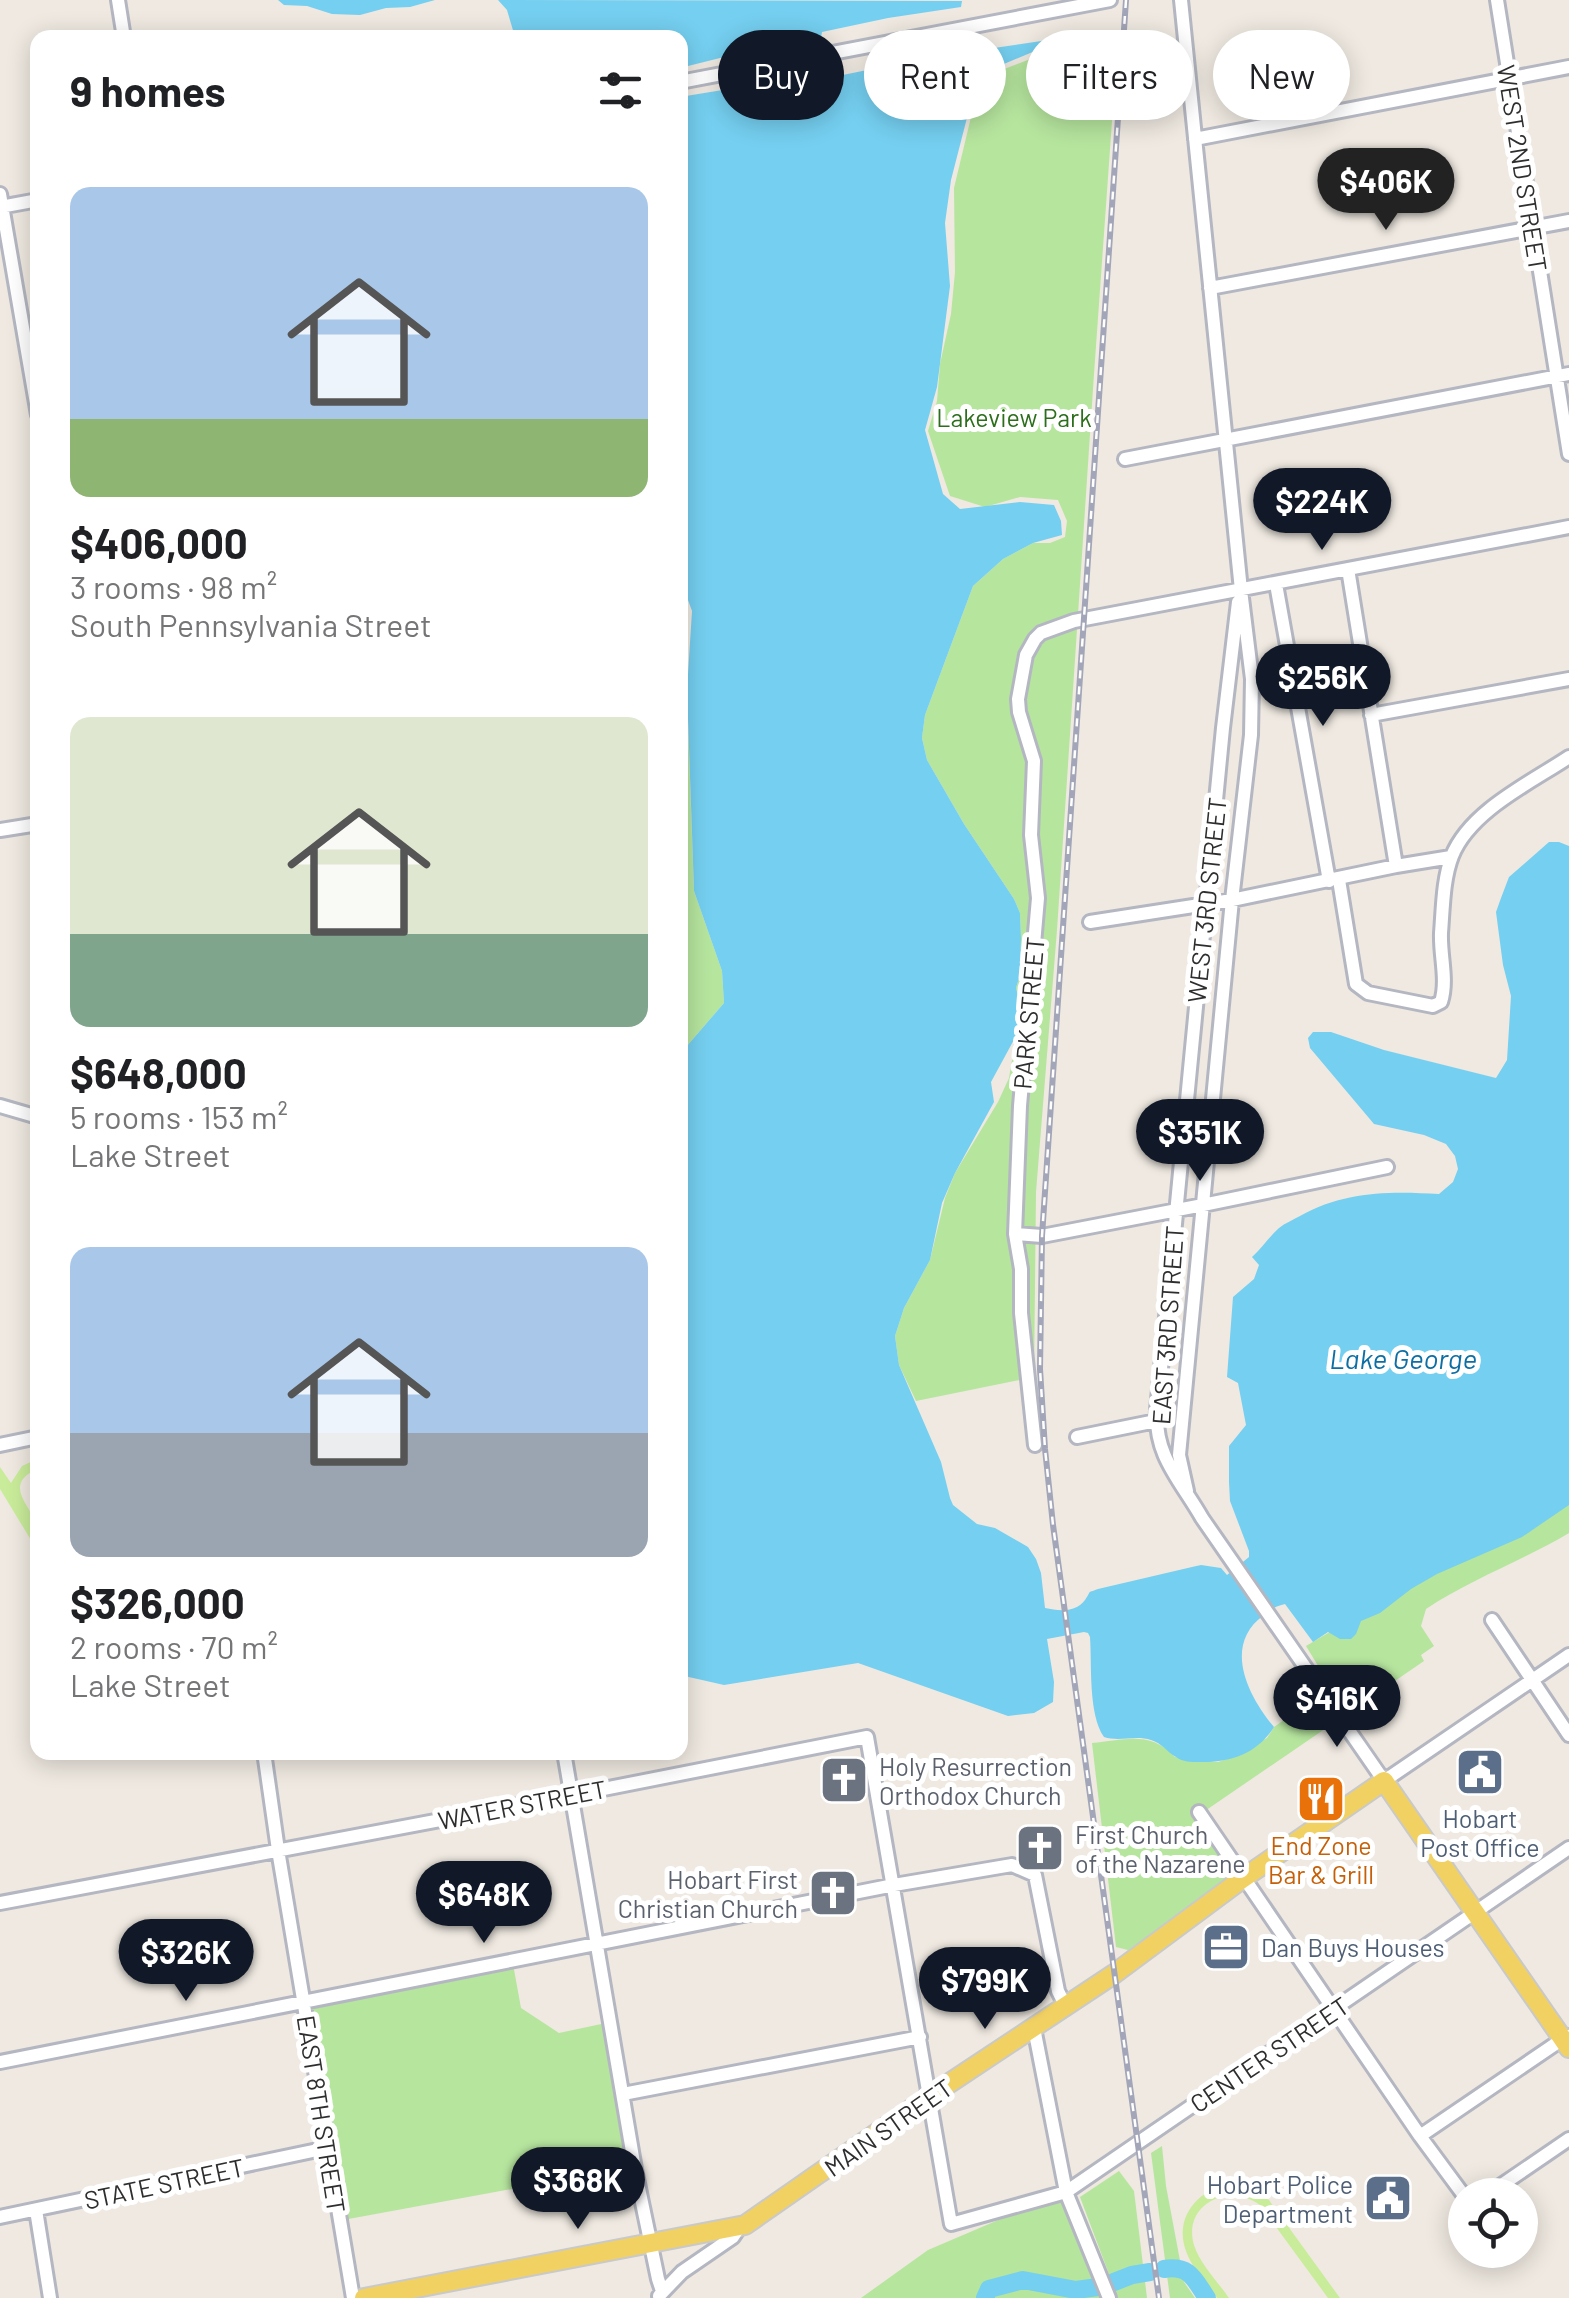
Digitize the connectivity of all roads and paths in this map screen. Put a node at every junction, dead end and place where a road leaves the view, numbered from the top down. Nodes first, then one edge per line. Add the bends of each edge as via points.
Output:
1 (118, 0) edge
2 (1110, 0) edge
3 (1181, 0) edge
4 (1497, 0) edge
5 (123, 30) edge
6 (1569, 67) edge
7 (1509, 78) junction
8 (688, 81) edge
9 (1196, 139) junction
10 (30, 200) edge
11 (1, 202) edge
12 (1569, 221) edge
13 (1533, 227) junction
14 (1210, 288) junction
15 (30, 347) edge
16 (1563, 375) edge
17 (1225, 438) junction
18 (1569, 454) edge
19 (1125, 459) dead end
20 (1569, 527) edge
21 (1348, 569) junction
22 (1276, 584) junction
23 (1240, 590) junction
24 (1569, 679) edge
25 (1371, 715) junction
26 (1569, 757) edge
27 (30, 825) edge
28 (0, 830) edge
29 (1451, 858) junction
30 (1396, 866) junction
31 (1334, 880) junction
32 (1232, 900) junction
33 (1206, 905) junction
34 (1090, 922) dead end
35 (0, 1106) edge
36 (30, 1115) edge
37 (1387, 1166) dead end
38 (1203, 1205) junction
39 (1175, 1211) junction
40 (1015, 1234) junction
41 (1156, 1420) junction
42 (1076, 1436) dead end
43 (30, 1439) edge
44 (0, 1444) edge
45 (1035, 1445) dead end
46 (1186, 1490) junction
47 (1492, 1620) dead end
48 (1569, 1655) edge
49 (1532, 1680) junction
50 (1569, 1735) edge
51 (265, 1760) edge
52 (566, 1760) edge
53 (1384, 1782) junction
54 (573, 1796) junction
55 (1198, 1812) dead end
56 (1569, 1848) edge
57 (278, 1850) junction
58 (1242, 1879) junction
59 (894, 1885) junction
60 (0, 1903) edge
61 (1475, 1912) junction
62 (597, 1945) junction
63 (304, 2003) junction
64 (1066, 2007) junction
65 (1333, 2010) junction
66 (1034, 2028) junction
67 (920, 2037) junction
68 (1567, 2041) edge
69 (0, 2062) edge
70 (624, 2094) junction
71 (930, 2096) junction
72 (1420, 2136) junction
73 (1569, 2138) edge
74 (327, 2148) junction
75 (1451, 2178) edge
76 (1512, 2178) edge
77 (1066, 2192) junction
78 (36, 2210) junction
79 (0, 2216) edge
80 (738, 2228) junction
81 (650, 2242) junction
82 (660, 2294) edge
83 (50, 2298) edge
84 (353, 2298) edge
85 (364, 2298) edge
86 (1108, 2298) edge

1 - 5 street
2 - 8 street
3 - 9 street, WEST 3RD STREET
4 - 7 street, WEST 2ND STREET
6 - 7 street
7 - 9 street
7 - 13 street, WEST 2ND STREET
9 - 14 street, WEST 3RD STREET
10 - 11 street
11 - 15 street
12 - 13 street
13 - 14 street
13 - 16 street, WEST 2ND STREET
14 - 17 street, WEST 3RD STREET
16 - 17 street
16 - 18 street, WEST 2ND STREET
17 - 19 street
17 - 23 street, WEST 3RD STREET
20 - 21 street
21 - 22 street
21 - 25 street
22 - 23 street
22 - 31 street
23 - 32 street, WEST 3RD STREET via 1252,679 1251,735
23 - 33 street, WEST 3RD STREET
23 - 40 street, PARK STREET via 1056,626 1035,638 1026,655 1018,698 1034,762 1030,835 1038,898
24 - 25 street
25 - 30 street
26 - 29 street via 1483,814
27 - 28 street
29 - 30 street
29 - 31 street via 1440,950 1445,989 1434,1006 1368,994 1356,984
30 - 31 street
31 - 32 street
32 - 33 street
32 - 38 street, WEST 3RD STREET
33 - 34 street
33 - 39 street, WEST 3RD STREET
35 - 36 street
37 - 38 street
38 - 39 street
38 - 46 street, EAST 3RD STREET via 1180,1455
39 - 40 street via 1042,1236
39 - 41 street, EAST 3RD STREET
40 - 45 street, PARK STREET
41 - 42 street
41 - 46 street, EAST 3RD STREET via 1162,1453
43 - 44 street
46 - 53 street, EAST 3RD STREET
47 - 49 street
48 - 49 street, MAIN STREET
49 - 50 street
49 - 53 street, MAIN STREET
51 - 57 street, EAST 8TH STREET
52 - 54 street
53 - 58 main road, MAIN STREET
53 - 61 main road
54 - 57 street, WATER STREET
54 - 59 street, WATER STREET via 867,1737
54 - 62 street
55 - 58 street
56 - 61 street, CENTER STREET
57 - 60 street, WATER STREET
57 - 63 street, EAST 8TH STREET
58 - 64 main road, MAIN STREET
58 - 65 street
59 - 62 street
59 - 64 street via 1012,1865 1035,1875
59 - 67 street
61 - 65 street, CENTER STREET
61 - 68 main road
62 - 63 street
62 - 70 street
63 - 69 street
63 - 74 street, EAST 8TH STREET
64 - 66 main road, MAIN STREET
65 - 72 street
65 - 77 street, CENTER STREET
66 - 71 main road, MAIN STREET
66 - 77 street
67 - 70 street
67 - 71 street
68 - 72 street
70 - 81 street
71 - 77 street, CENTER STREET via 951,2224
71 - 80 main road, MAIN STREET
72 - 75 street
73 - 76 street
74 - 78 street, STATE STREET
74 - 84 street, EAST 8TH STREET
77 - 86 street
78 - 79 street, STATE STREET
78 - 83 street
80 - 81 main road
80 - 82 street, MAIN STREET
81 - 82 street
81 - 85 main road

